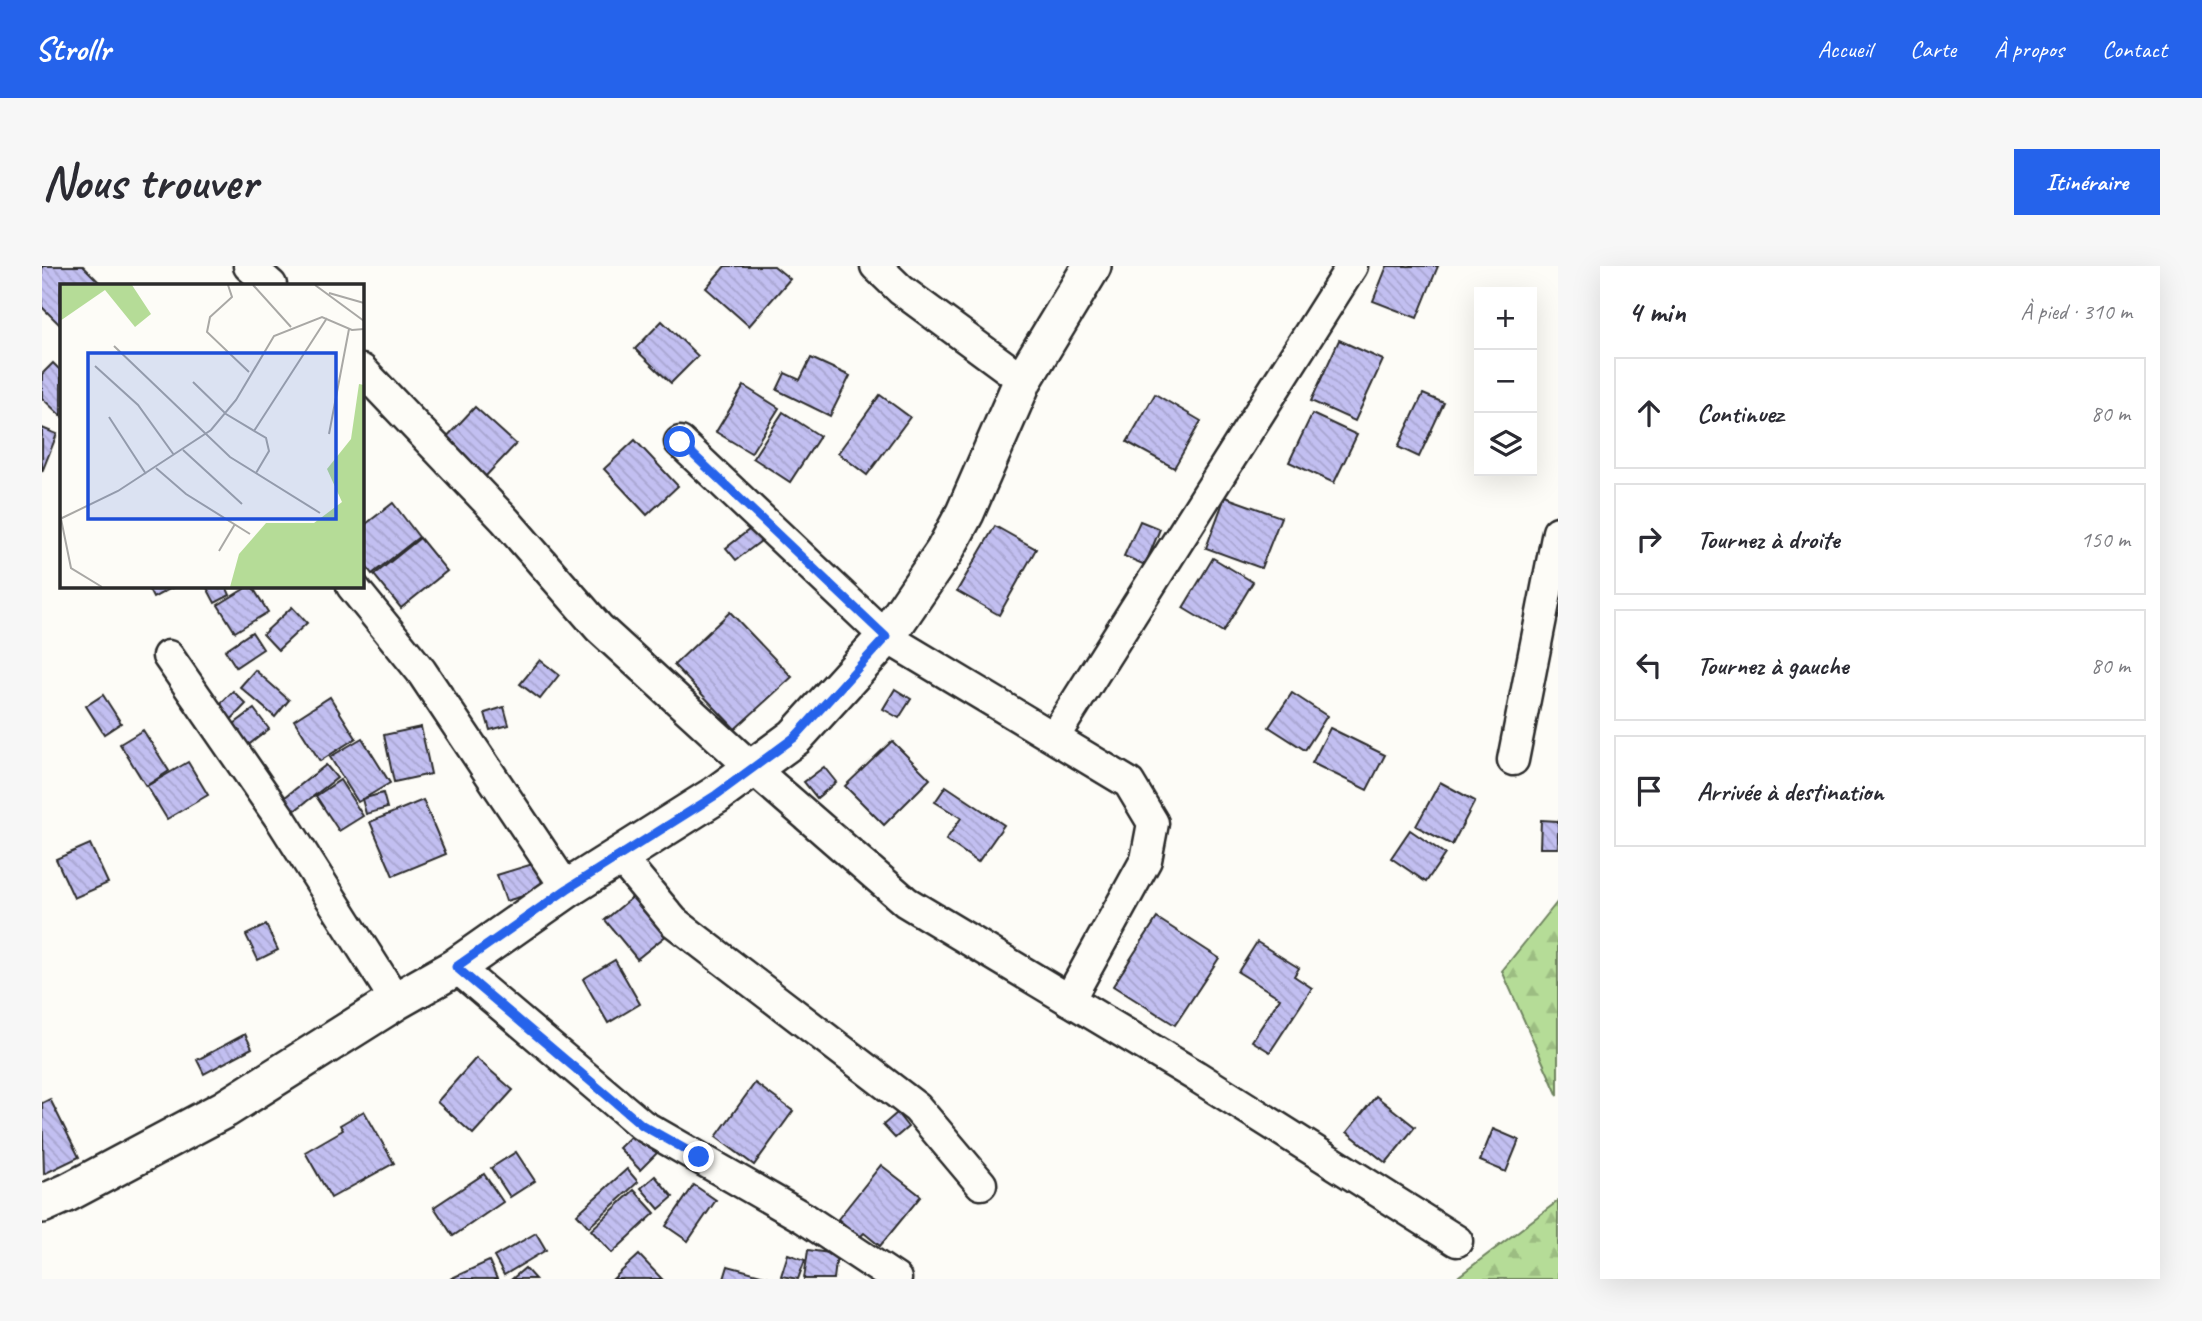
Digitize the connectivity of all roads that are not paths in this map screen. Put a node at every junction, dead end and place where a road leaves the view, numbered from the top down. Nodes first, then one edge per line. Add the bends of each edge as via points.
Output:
1 (249, 266) edge
2 (876, 266) edge
3 (1092, 266) edge
4 (1352, 266) edge
5 (270, 284) edge
6 (364, 372) edge
7 (1023, 380) junction
8 (680, 442) dead end
9 (1558, 532) edge
10 (354, 588) edge
11 (886, 637) junction
12 (168, 656) dead end
13 (1054, 737) junction
14 (1513, 760) dead end
15 (752, 768) junction
16 (619, 856) junction
17 (567, 889) junction
18 (456, 967) junction
19 (1069, 1000) junction
20 (396, 1001) junction
21 (981, 1184) dead end
22 (42, 1204) edge
23 (1457, 1241) dead end
24 (896, 1279) edge

1 - 5 street
2 - 7 street via 901,290
3 - 7 street
4 - 13 street
6 - 15 street via 505,520 599,628
7 - 11 street via 965,513
8 - 11 street
9 - 14 street
10 - 17 street via 421,671
11 - 13 street
11 - 15 street via 795,737
12 - 20 street via 282,821
13 - 19 street via 1129,783 1153,823 1146,860
15 - 16 street
15 - 19 street via 906,902
16 - 17 street
16 - 21 street via 674,922 917,1108
17 - 18 street
18 - 20 street
18 - 24 street via 642,1125 804,1218
19 - 23 street
20 - 22 street via 225,1109

